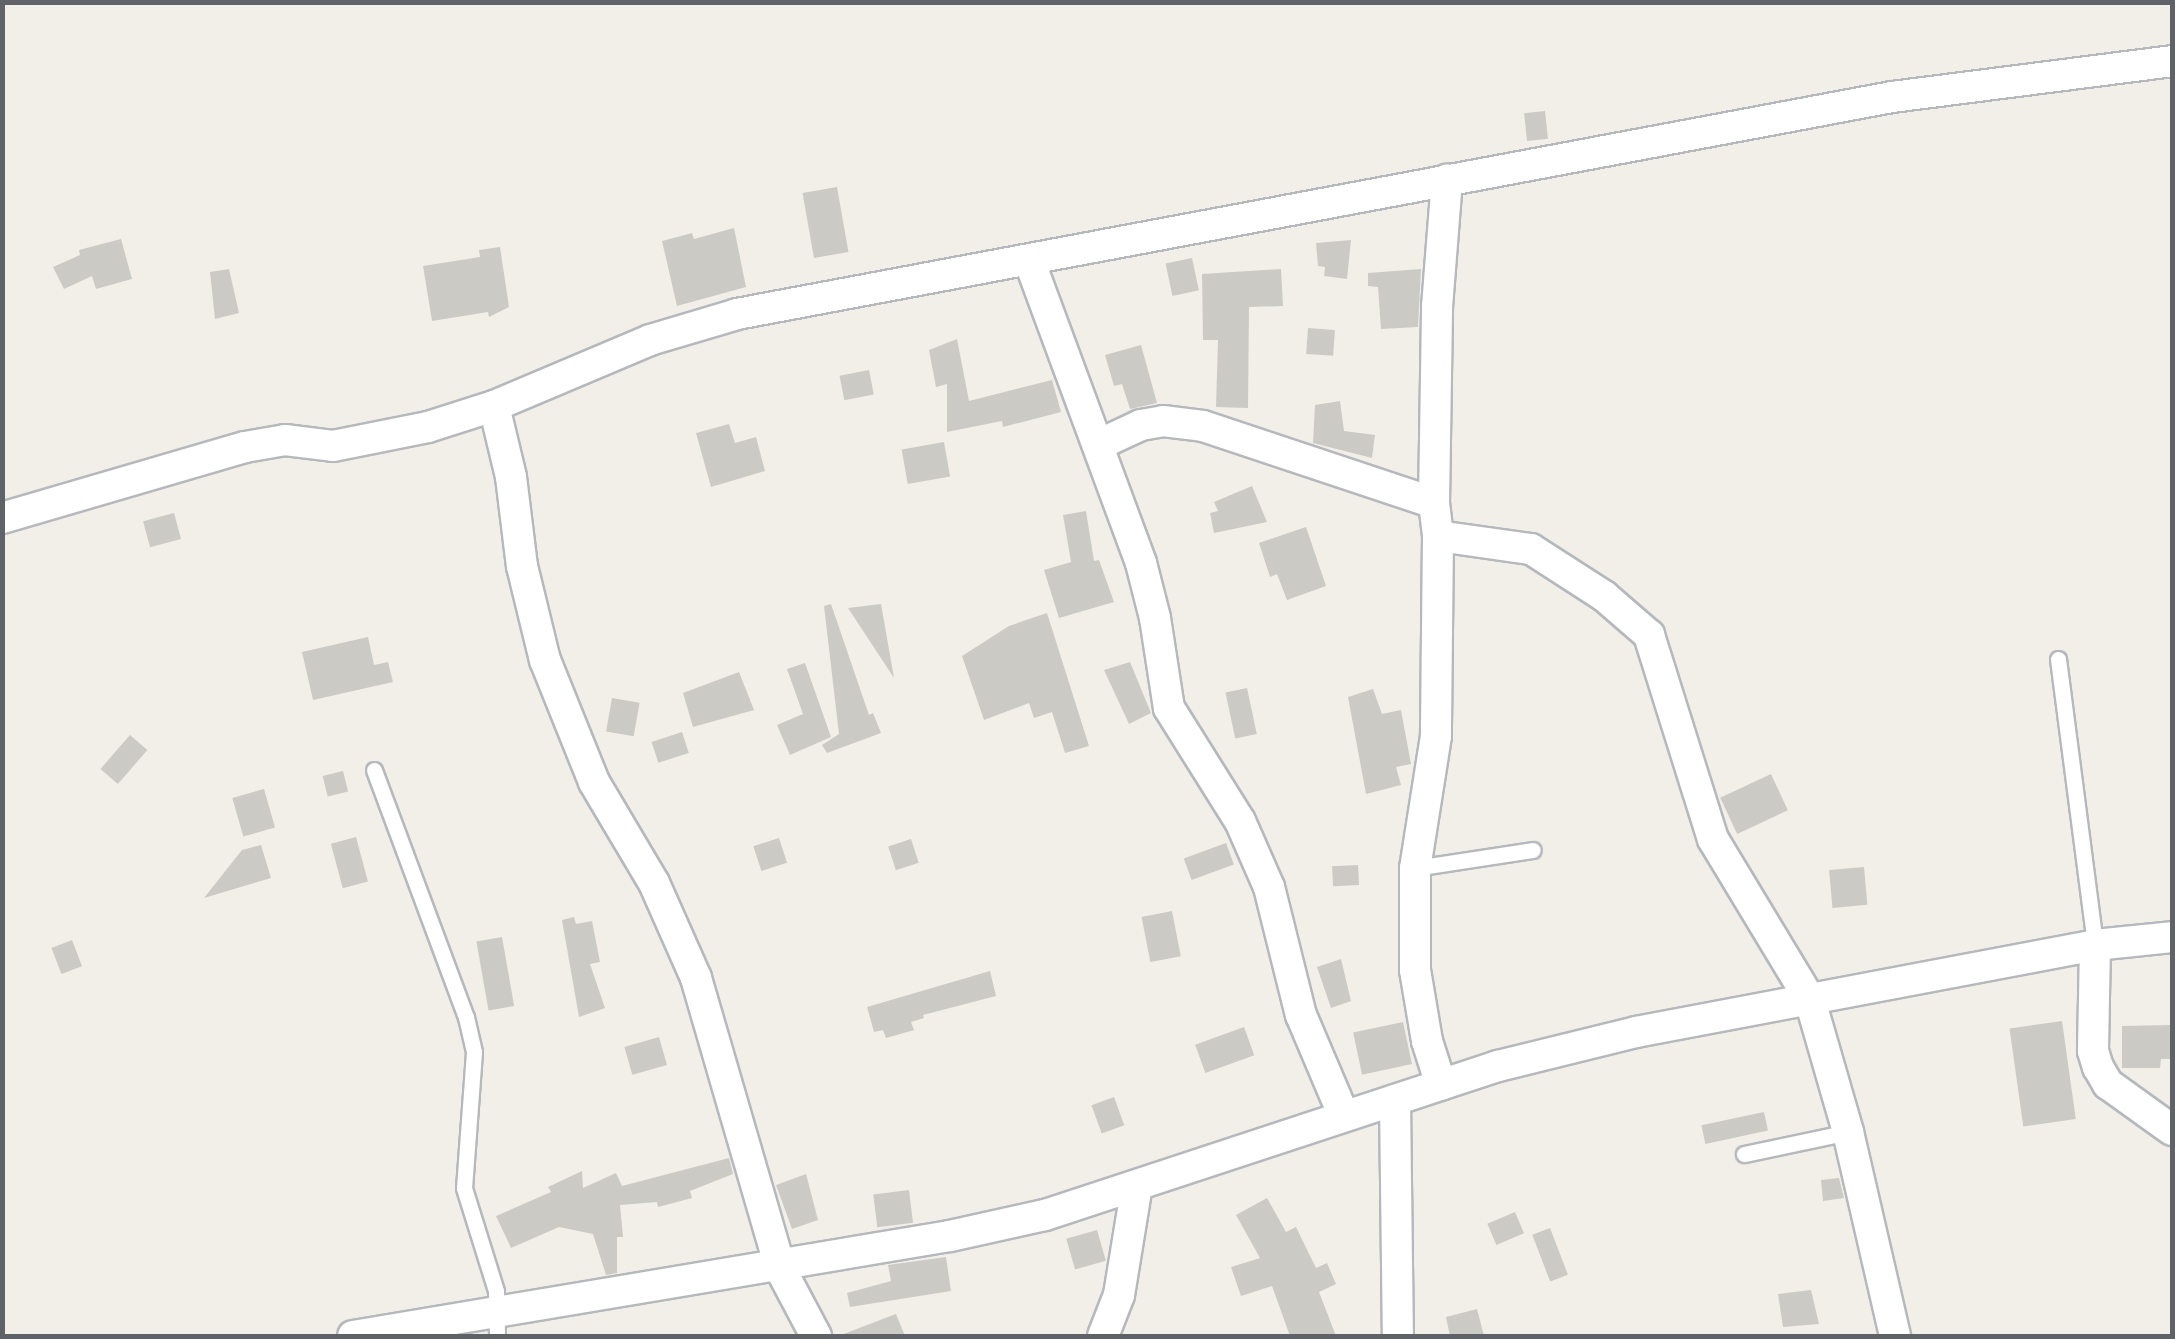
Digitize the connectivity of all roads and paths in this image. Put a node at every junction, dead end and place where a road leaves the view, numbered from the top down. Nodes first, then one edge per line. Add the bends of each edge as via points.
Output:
1 (2172, 62) edge
2 (1447, 179) junction
3 (1029, 260) junction
4 (494, 406) junction
5 (1098, 444) junction
6 (1434, 503) junction
7 (2, 518) edge
8 (1438, 536) junction
9 (2058, 659) dead end
10 (374, 770) dead end
11 (1533, 850) dead end
12 (1415, 868) junction
13 (2172, 938) edge
14 (2095, 945) junction
15 (1810, 1000) junction
16 (1441, 1085) junction
17 (1395, 1100) junction
18 (1342, 1114) junction
19 (2172, 1130) edge
20 (1848, 1132) junction
21 (1744, 1154) dead end
22 (1137, 1185) junction
23 (780, 1268) junction
24 (498, 1324) edge
25 (354, 1336) edge
26 (816, 1336) edge
27 (1104, 1336) edge
28 (1398, 1336) edge
29 (1895, 1336) edge

1 - 2 street via 1892,97
2 - 3 street
2 - 6 street via 1436,325
3 - 4 street via 737,314 650,340
3 - 5 street
4 - 7 street via 376,441 245,446
4 - 23 street via 545,660 594,782 654,883 696,978
5 - 6 street via 1163,421 1202,426
5 - 18 street via 1155,618 1168,708 1240,821 1270,887 1301,1015
6 - 8 street
8 - 12 street via 1436,736
8 - 15 street via 1532,549 1638,622 1656,650 1713,839
9 - 14 lane
10 - 24 lane via 470,1035 475,1073 464,1188 496,1291
11 - 12 lane
12 - 16 street via 1415,970
13 - 14 street
14 - 15 street
14 - 19 street via 2098,1067 2108,1084
15 - 16 street via 1636,1032
15 - 20 street
16 - 17 street
17 - 18 street
17 - 28 street
18 - 22 street
20 - 21 lane
20 - 29 street
22 - 23 street via 1026,1219
22 - 27 street via 1119,1296
23 - 24 street
23 - 26 street
24 - 25 street

